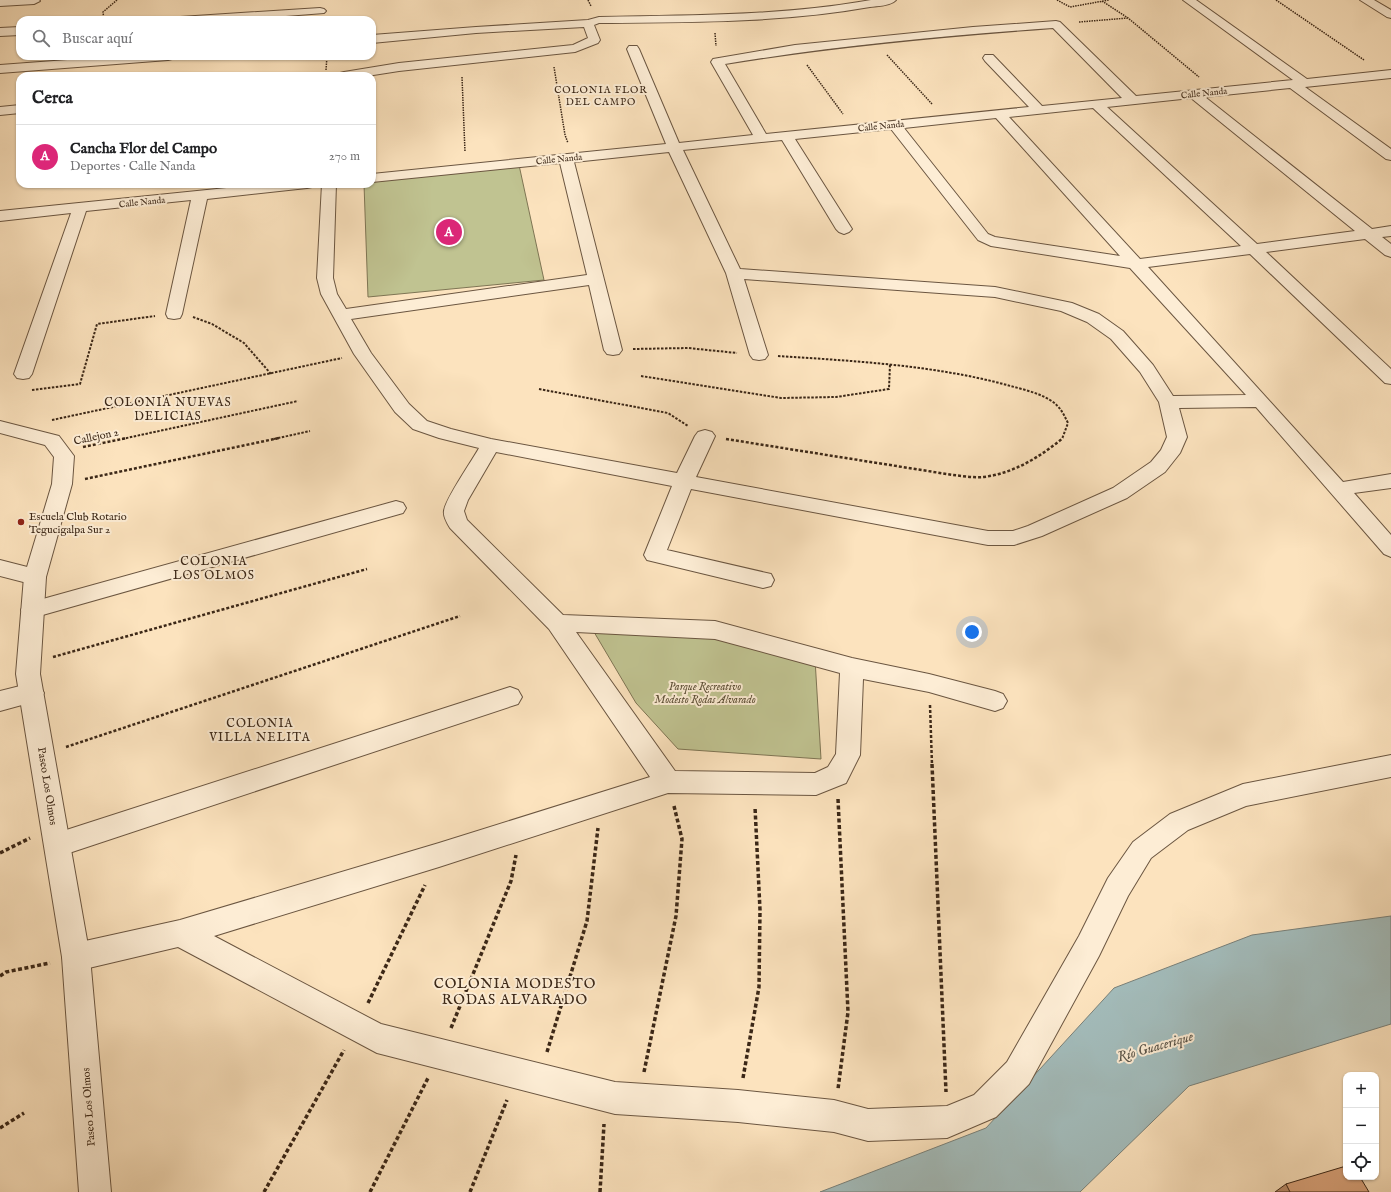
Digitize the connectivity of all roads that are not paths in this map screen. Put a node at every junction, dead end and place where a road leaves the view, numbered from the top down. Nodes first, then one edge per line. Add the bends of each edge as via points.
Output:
1 (890, 0) edge
2 (1189, 0) edge
3 (1366, 0) edge
4 (34, 1) dead end
5 (0, 3) edge
6 (320, 11) dead end
7 (1391, 15) edge
8 (242, 16) edge
9 (588, 23) junction
10 (16, 31) edge
11 (0, 32) edge
12 (376, 39) edge
13 (632, 49) dead end
14 (989, 58) dead end
15 (81, 60) edge
16 (89, 60) edge
17 (0, 69) edge
18 (83, 72) edge
19 (365, 72) edge
20 (1389, 76) edge
21 (1299, 84) junction
22 (1194, 94) junction
23 (1132, 100) junction
24 (1096, 104) junction
25 (16, 109) edge
26 (1039, 110) junction
27 (0, 111) edge
28 (999, 114) junction
29 (894, 124) junction
30 (786, 135) junction
31 (762, 138) junction
32 (674, 147) junction
33 (1391, 156) edge
34 (569, 159) junction
35 (376, 178) edge
36 (268, 188) edge
37 (329, 188) edge
38 (200, 195) junction
39 (80, 208) junction
40 (0, 216) edge
41 (844, 229) dead end
42 (1391, 231) edge
43 (1369, 234) junction
44 (1254, 249) junction
45 (1391, 252) edge
46 (1138, 264) junction
47 (734, 273) junction
48 (596, 279) junction
49 (174, 314) road end
50 (342, 315) junction
51 (613, 350) road end
52 (759, 355) road end
53 (23, 374) road end
54 (1391, 379) edge
55 (1261, 401) junction
56 (1168, 402) junction
57 (0, 427) edge
58 (705, 436) road end
59 (491, 445) junction
60 (684, 480) junction
61 (1391, 481) edge
62 (1339, 489) junction
63 (396, 508) dead end
64 (1391, 549) edge
65 (0, 568) edge
66 (35, 578) junction
67 (763, 580) dead end
68 (32, 610) junction
69 (557, 624) junction
70 (852, 667) junction
71 (32, 693) junction
72 (510, 697) dead end
73 (994, 700) dead end
74 (0, 701) edge
75 (1391, 766) edge
76 (668, 782) junction
77 (55, 835) junction
78 (180, 933) junction
79 (76, 957) junction
80 (95, 1192) edge

1 - 9 street via 824,11 712,18 599,20
2 - 21 street
3 - 7 street
4 - 5 street
6 - 8 street
9 - 12 street
9 - 19 street via 594,40 575,48
10 - 11 street
13 - 32 street
14 - 26 street
15 - 17 street
16 - 18 street
20 - 21 street, Calle Nanda
21 - 22 street, Calle Nanda
21 - 33 street
22 - 23 street, Calle Nanda
22 - 43 street
23 - 24 street, Calle Nanda
23 - 31 street via 1056,24 874,40 795,49 717,62
24 - 26 street, Calle Nanda
24 - 44 street
25 - 27 street
26 - 28 street, Calle Nanda
28 - 29 street, Calle Nanda
28 - 46 street
29 - 30 street, Calle Nanda
29 - 46 street via 983,237 991,241
30 - 31 street, Calle Nanda
30 - 41 street
31 - 32 street, Calle Nanda
32 - 34 street, Calle Nanda
32 - 47 street
34 - 35 street, Calle Nanda
34 - 48 street
36 - 38 street, Calle Nanda
37 - 50 street via 325,278 329,294
38 - 39 street, Calle Nanda
38 - 49 street
39 - 40 street, Calle Nanda
39 - 53 street
42 - 43 street
43 - 44 street
43 - 45 street
44 - 46 street
44 - 54 street
46 - 55 street
47 - 52 street
47 - 56 street via 995,292 1066,307 1093,318 1116,335 1147,369
48 - 50 street
48 - 51 street
50 - 59 street via 363,354 402,408 420,425
55 - 56 street
55 - 62 street
56 - 60 street via 1177,437 1170,453 1158,467 1120,493 1014,538 988,538
57 - 66 street, Paseo Los Olmos via 52,440 64,456 62,484
58 - 60 street
59 - 60 street
59 - 69 street via 458,500 454,510 457,523
60 - 67 street via 655,555
61 - 62 street
62 - 64 street
63 - 68 street
65 - 66 street
66 - 68 street, Paseo Los Olmos
68 - 71 street, Paseo Los Olmos via 28,674
69 - 70 street via 715,630
69 - 76 street
70 - 73 street
70 - 76 street via 848,755 837,776 816,784
71 - 74 street
71 - 77 street, Paseo Los Olmos
72 - 77 street
75 - 78 street via 1243,795 1179,822 1142,850 1118,886 1089,946 1018,1074 985,1106 947,1122 868,1126 834,1116 738,1106 615,1098 377,1038
76 - 78 street via 439,855
77 - 79 street, Paseo Los Olmos
78 - 79 street
79 - 80 street, Paseo Los Olmos

